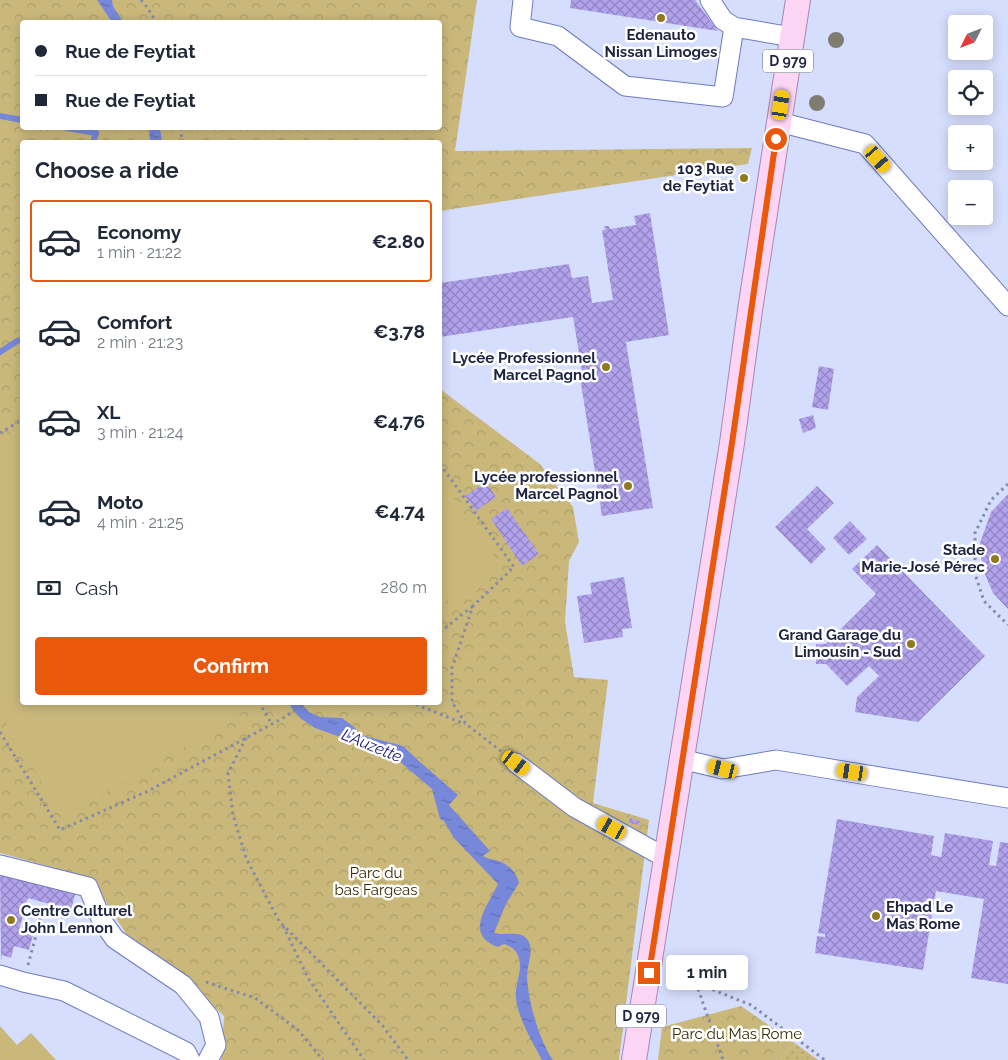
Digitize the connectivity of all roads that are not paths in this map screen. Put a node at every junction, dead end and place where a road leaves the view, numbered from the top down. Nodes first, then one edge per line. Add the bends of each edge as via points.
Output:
1 (523, 0) edge
2 (710, 0) edge
3 (798, 0) edge
4 (734, 27) junction
5 (792, 37) junction
6 (779, 122) junction
7 (1008, 306) edge
8 (681, 759) junction
9 (516, 763) road end
10 (1008, 798) edge
11 (666, 858) junction
12 (0, 865) edge
13 (0, 975) edge
14 (190, 1060) edge
15 (208, 1060) edge
16 (634, 1060) edge

1 - 4 lane via 520,27 558,36 624,86 723,96
2 - 4 lane via 723,20
3 - 5 main road, D 979
4 - 5 lane
5 - 6 main road, D 979
6 - 7 lane via 865,144
6 - 8 main road, D 979
8 - 10 lane via 723,769 776,760
8 - 11 main road, D 979
9 - 11 lane via 574,807
11 - 16 main road, D 979
12 - 15 lane via 88,887 102,921 115,939 183,985 209,1017 216,1045
13 - 14 lane via 64,991 186,1052

